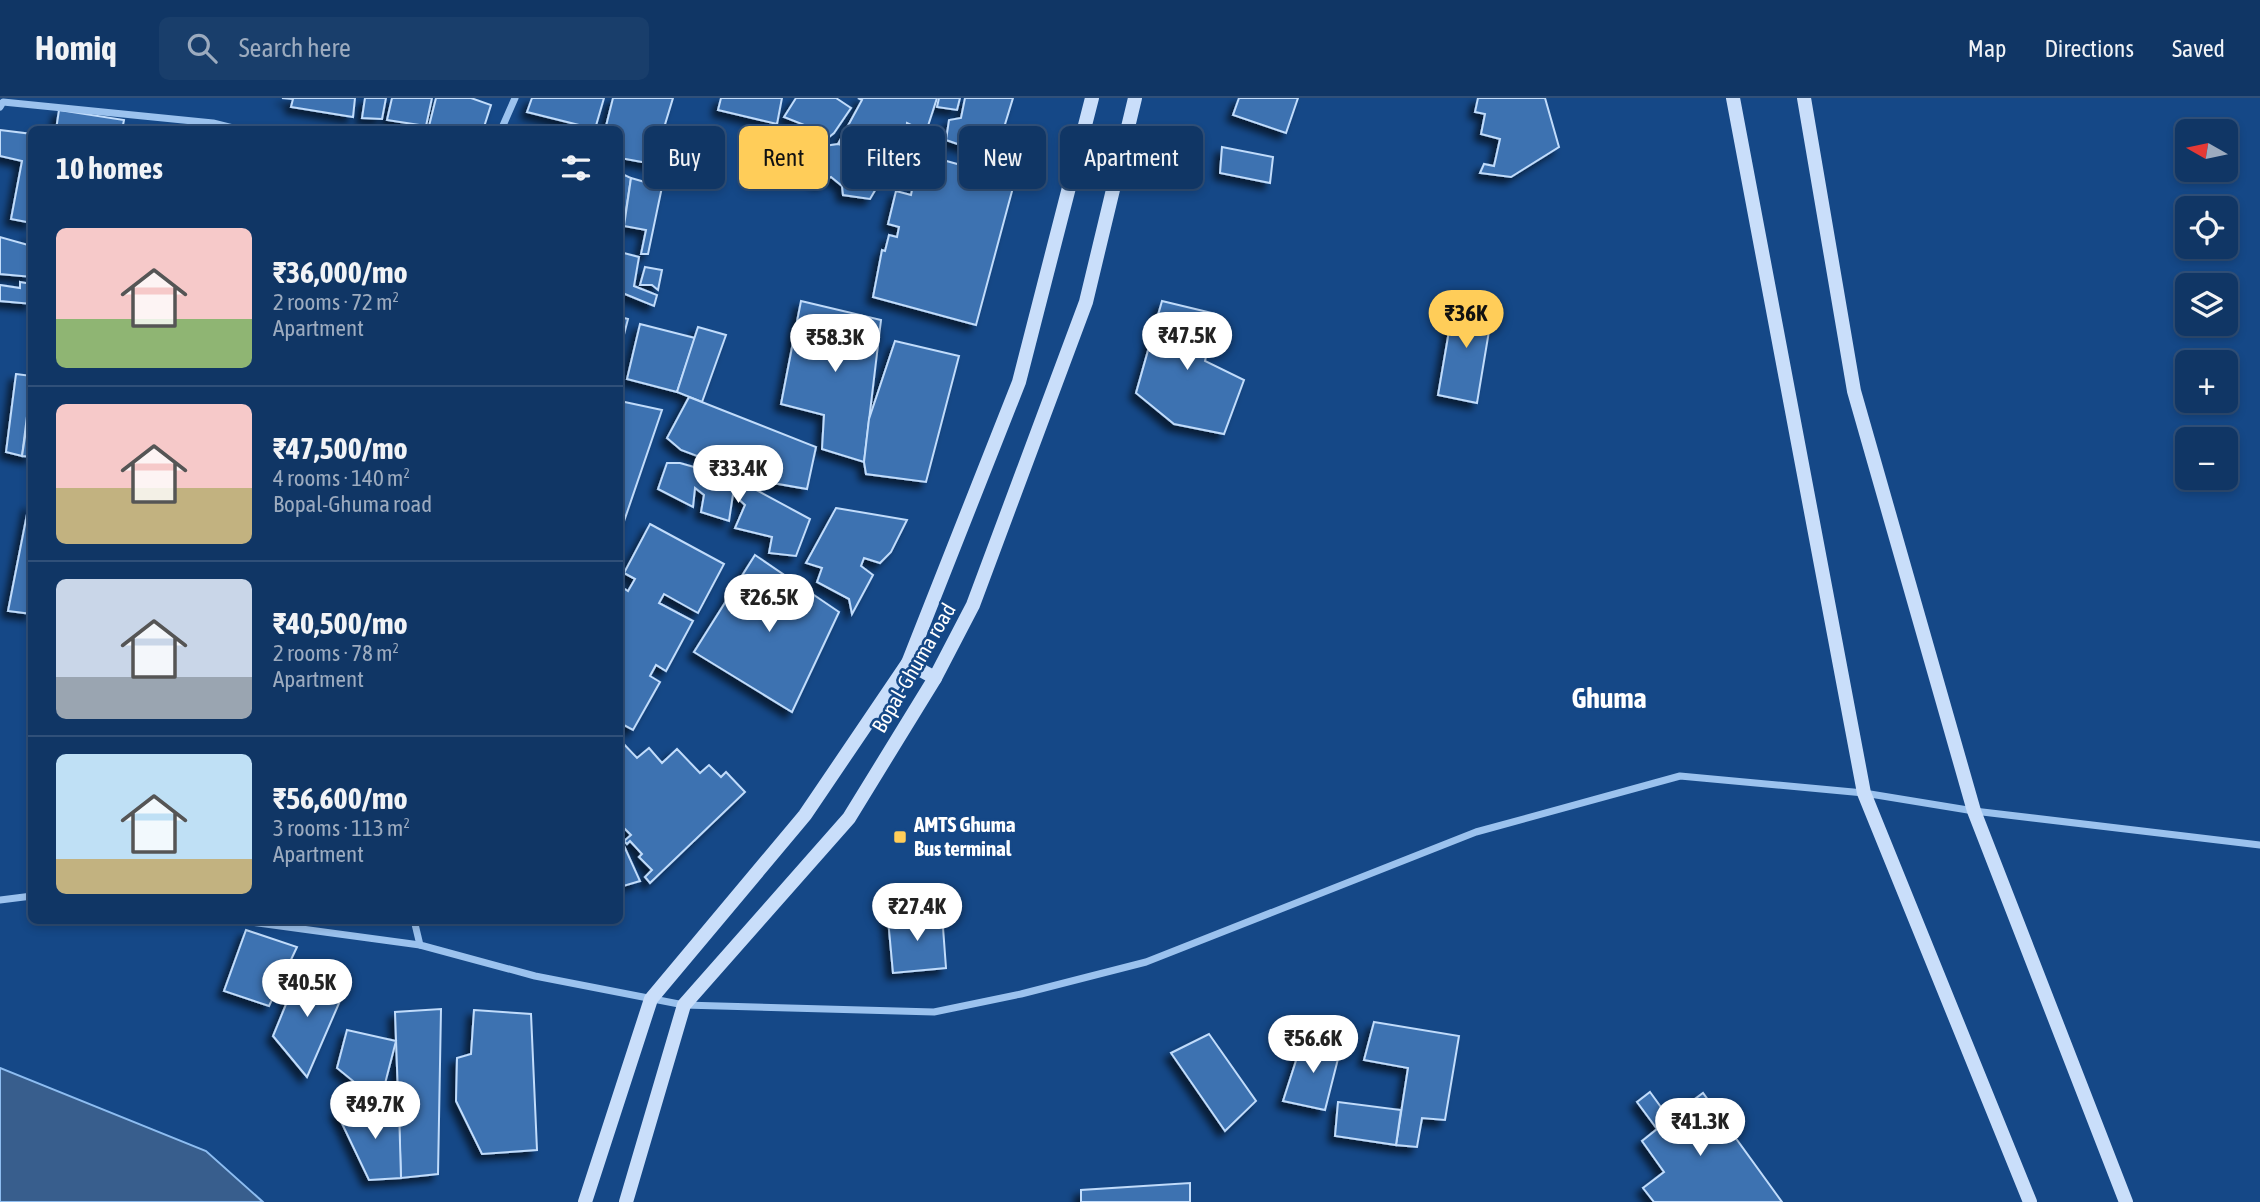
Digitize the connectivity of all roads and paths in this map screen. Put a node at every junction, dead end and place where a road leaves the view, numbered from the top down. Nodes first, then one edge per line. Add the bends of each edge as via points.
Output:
1 (515, 98) edge
2 (1092, 98) edge
3 (1135, 98) edge
4 (1733, 98) edge
5 (1804, 98) edge
6 (1, 103) edge
7 (225, 126) edge
8 (503, 126) edge
9 (908, 663) junction
10 (935, 678) junction
11 (1864, 793) junction
12 (1975, 811) junction
13 (2260, 845) edge
14 (28, 896) edge
15 (0, 900) edge
16 (265, 924) edge
17 (415, 924) edge
18 (420, 945) junction
19 (650, 999) junction
20 (684, 1005) junction
21 (584, 1202) edge
22 (626, 1202) edge
23 (2030, 1202) edge
24 (2126, 1202) edge

1 - 8 street
2 - 9 street via 1019,382
3 - 10 street, Bopal-Ghuma road via 1086,302 973,606
4 - 11 street
5 - 12 street via 1854,391
6 - 7 street
9 - 10 street
9 - 19 street via 805,815
10 - 20 street, Bopal-Ghuma road via 849,818
11 - 12 street
11 - 20 street via 1681,776 1476,832 1146,962 934,1012
11 - 23 street
12 - 13 street
12 - 24 street
14 - 15 street
16 - 18 street
17 - 18 street
18 - 19 street via 535,976
19 - 20 street
19 - 21 street
20 - 22 street, Bopal-Ghuma road

